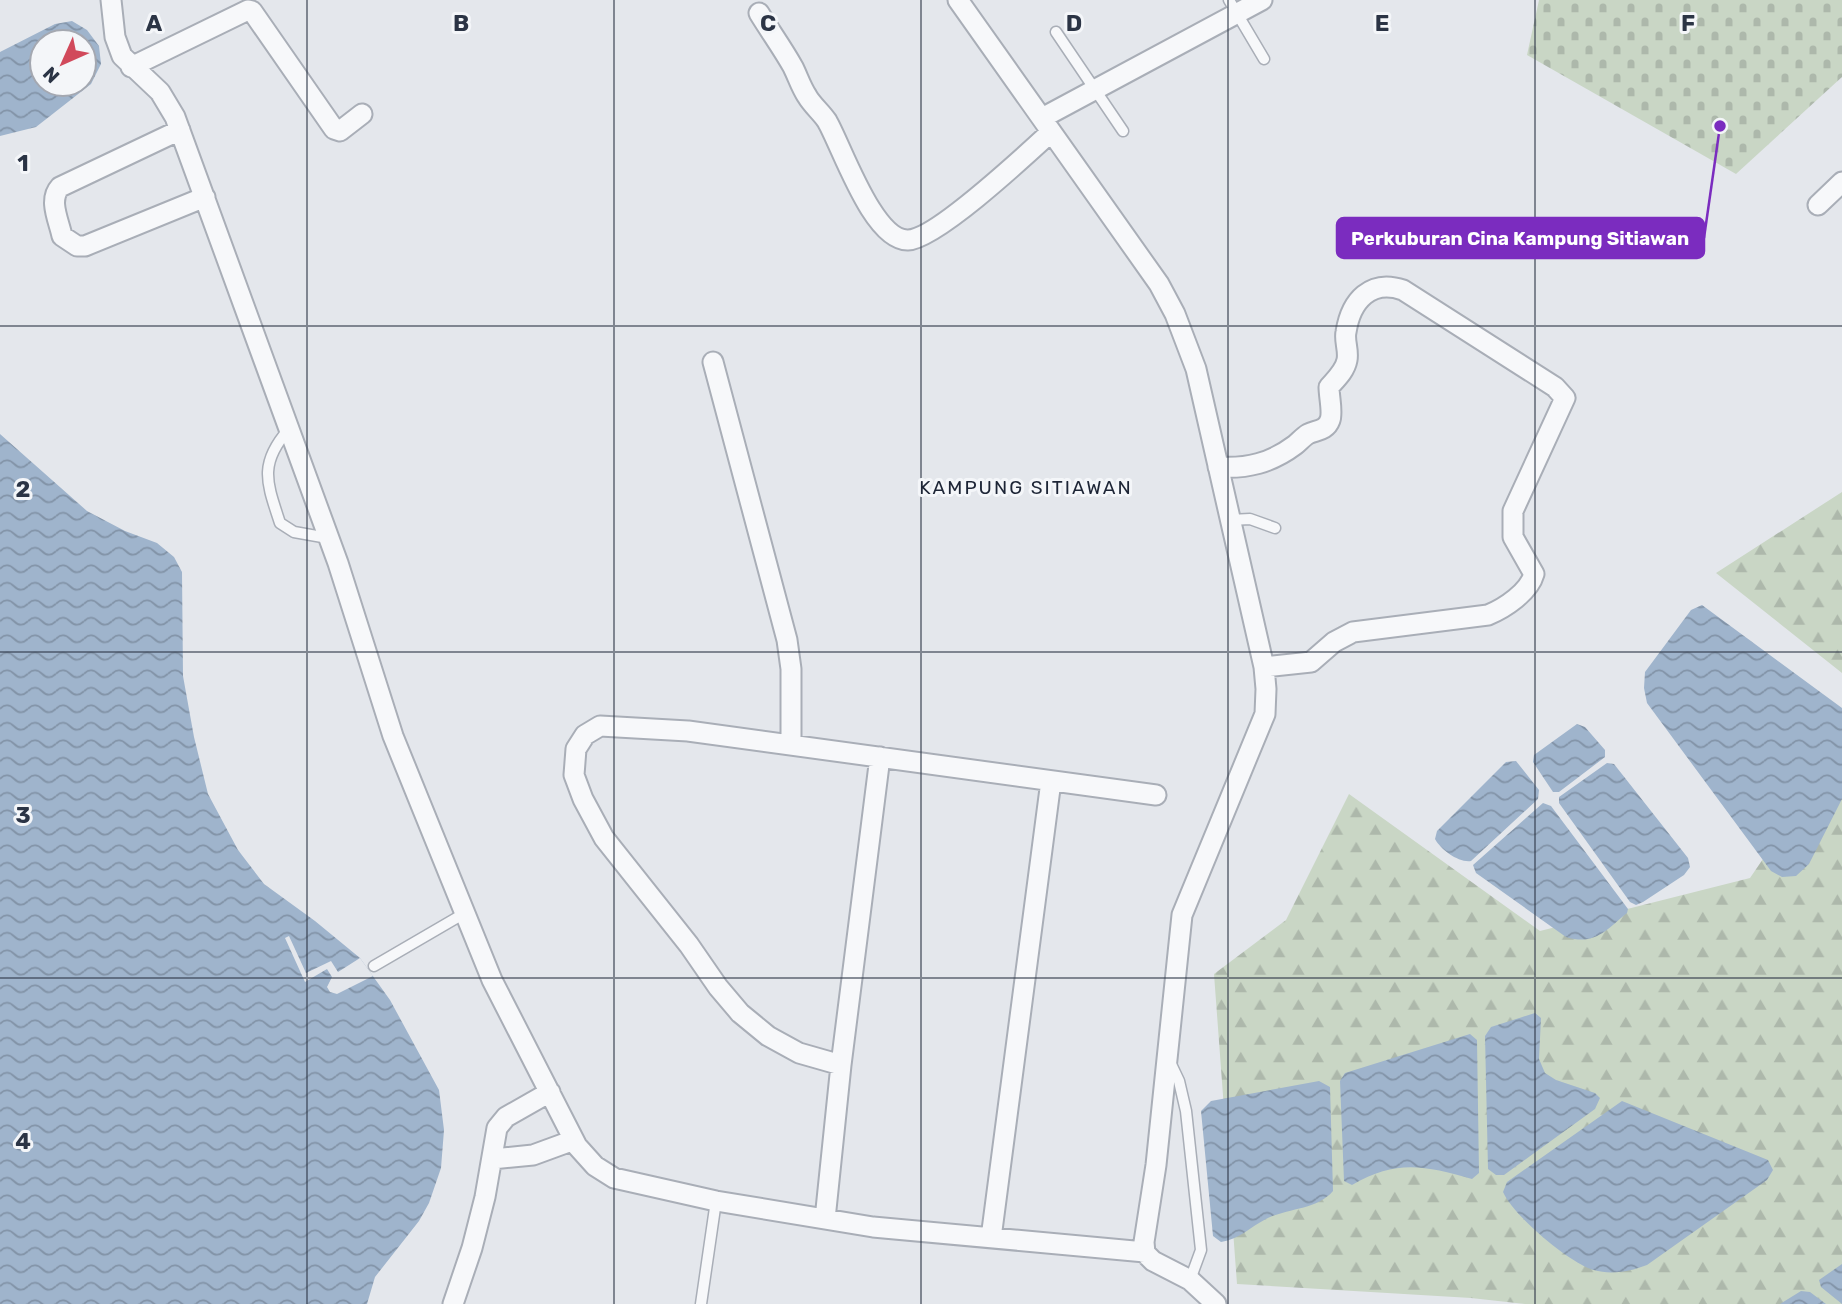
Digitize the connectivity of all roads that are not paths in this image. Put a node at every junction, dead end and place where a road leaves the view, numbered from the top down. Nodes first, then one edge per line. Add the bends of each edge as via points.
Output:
1 (111, 0) edge
2 (958, 0) edge
3 (1262, 0) edge
4 (1233, 7) edge
5 (759, 13) dead end
6 (1055, 32) dead end
7 (1264, 59) dead end
8 (131, 67) junction
9 (1095, 90) junction
10 (362, 114) dead end
11 (1046, 125) junction
12 (180, 130) junction
13 (1122, 131) dead end
14 (1842, 182) edge
15 (205, 197) junction
16 (1818, 205) dead end
17 (713, 362) dead end
18 (289, 429) junction
19 (1218, 467) junction
20 (1230, 520) junction
21 (1275, 528) dead end
22 (329, 538) junction
23 (1264, 667) junction
24 (791, 745) junction
25 (880, 757) junction
26 (1051, 780) junction
27 (1156, 795) dead end
28 (465, 913) junction
29 (374, 966) dead end
30 (1167, 1055) junction
31 (841, 1065) junction
32 (551, 1092) junction
33 (574, 1140) junction
34 (492, 1159) junction
35 (716, 1201) junction
36 (825, 1219) junction
37 (991, 1238) junction
38 (1145, 1252) junction
39 (1190, 1280) junction
40 (453, 1304) edge
41 (701, 1304) edge
42 (1216, 1304) edge

1 - 8 street via 115,37
2 - 11 street
3 - 4 street
4 - 7 lane
4 - 9 street
5 - 11 street via 807,97 827,121 872,211 895,237 912,240 938,226 998,180
6 - 9 lane
8 - 10 street via 248,10 334,129 340,131
8 - 12 street via 160,92
9 - 11 street
9 - 13 lane
11 - 19 street via 1159,284 1175,314 1196,369
12 - 15 street
12 - 15 street via 61,187 53,199 62,236 76,246 85,246
14 - 16 street
15 - 18 street
17 - 24 street via 787,640 792,668
18 - 22 street
18 - 22 lane via 271,455 267,474 280,523 294,533
19 - 20 street
19 - 23 street via 1262,464 1326,425 1331,417 1329,387 1347,361 1345,333 1354,305 1373,289 1390,286 1403,290 1555,387 1565,398 1513,511 1513,537 1534,574 1532,582 1488,615 1353,632 1311,662
20 - 21 lane via 1250,520
20 - 23 street
22 - 28 street via 393,736
23 - 30 street via 1265,714 1182,915
24 - 25 street
24 - 31 street via 688,731 600,726 585,735 576,749 574,775 604,838 740,1013 799,1054
25 - 26 street
25 - 31 street
26 - 27 street
26 - 37 street
28 - 29 lane
28 - 32 street via 492,980
30 - 38 street
30 - 39 lane via 1186,1111 1200,1250
31 - 36 street
32 - 33 street
32 - 34 street via 506,1117 497,1128
33 - 34 street via 533,1155
33 - 35 street via 595,1166 614,1178
34 - 40 street via 472,1248
35 - 36 street
35 - 41 lane
36 - 37 street
37 - 38 street
38 - 39 street
39 - 42 street

